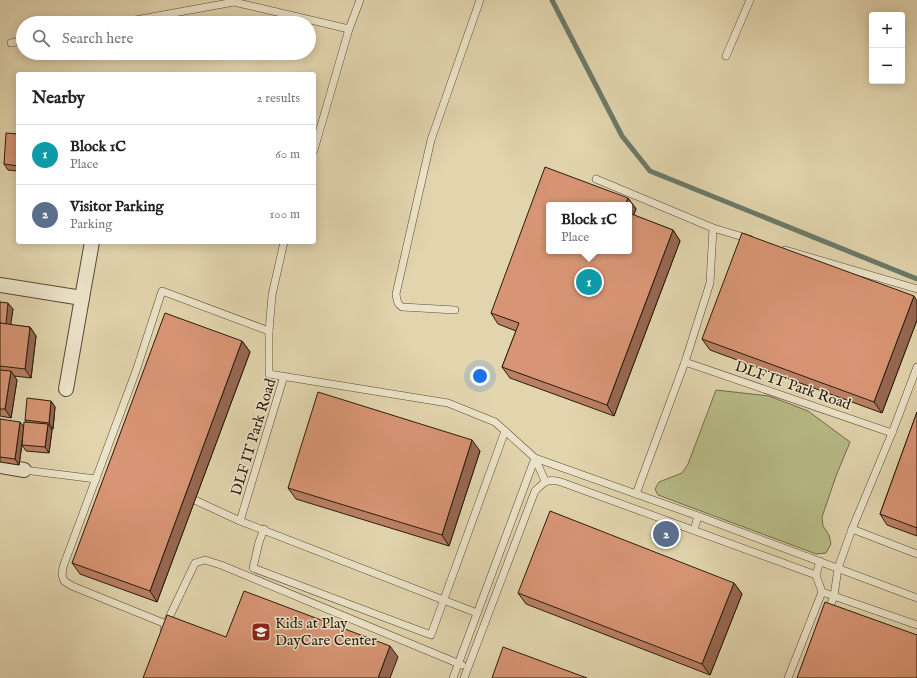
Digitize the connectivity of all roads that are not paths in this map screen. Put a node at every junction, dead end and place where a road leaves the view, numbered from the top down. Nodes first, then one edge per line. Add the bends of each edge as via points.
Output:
1 (360, 0) edge
2 (480, 0) edge
3 (750, 0) edge
4 (157, 16) edge
5 (294, 16) edge
6 (316, 21) edge
7 (349, 29) junction
8 (16, 41) edge
9 (12, 42) dead end
10 (726, 56) dead end
11 (316, 143) edge
12 (596, 179) dead end
13 (713, 228) junction
14 (758, 242) edge
15 (92, 244) edge
16 (284, 244) edge
17 (781, 248) edge
18 (0, 285) edge
19 (917, 289) edge
20 (82, 298) junction
21 (455, 310) dead end
22 (269, 331) junction
23 (685, 362) junction
24 (917, 367) edge
25 (284, 376) junction
26 (66, 389) dead end
27 (505, 431) junction
28 (892, 433) junction
29 (535, 458) junction
30 (103, 459) junction
31 (110, 462) edge
32 (0, 466) edge
33 (24, 470) joint
34 (96, 479) junction
35 (546, 481) junction
36 (636, 494) junction
37 (182, 495) edge
38 (698, 516) junction
39 (240, 520) junction
40 (264, 529) junction
41 (852, 529) junction
42 (694, 530) junction
43 (917, 554) edge
44 (820, 561) junction
45 (838, 568) junction
46 (816, 575) junction
47 (822, 592) junction
48 (834, 596) junction
49 (917, 598) edge
50 (444, 600) junction
51 (477, 612) junction
52 (826, 616) edge
53 (166, 624) junction
54 (917, 625) edge
55 (160, 638) edge
56 (459, 664) junction
57 (468, 667) junction
58 (453, 678) edge
59 (464, 678) edge
60 (788, 678) edge

1 - 7 lane
2 - 21 lane via 431,140 396,294 397,302 402,307
3 - 10 lane
4 - 5 lane via 234,2
6 - 7 lane
7 - 11 lane
8 - 9 lane
12 - 13 lane
13 - 14 lane
13 - 23 lane via 710,283
15 - 20 street
16 - 22 lane, DLF IT Park Road via 272,295
17 - 19 lane
18 - 20 street
20 - 26 street
22 - 25 lane, DLF IT Park Road via 269,374
22 - 30 lane via 162,291
23 - 28 lane, DLF IT Park Road
23 - 36 lane
24 - 28 lane
25 - 27 lane, DLF IT Park Road via 448,403 495,422
25 - 39 lane, DLF IT Park Road
27 - 29 lane, DLF IT Park Road
27 - 50 lane
28 - 41 lane
29 - 35 lane, DLF IT Park Road
29 - 36 lane, DLF IT Park Road
29 - 51 lane
30 - 31 lane
30 - 34 lane
32 - 33 street
33 - 34 lane
34 - 53 lane via 63,567 64,581
35 - 42 lane via 561,482
35 - 57 lane via 535,491
36 - 38 lane, DLF IT Park Road
37 - 39 lane
38 - 42 lane
38 - 44 lane, DLF IT Park Road
39 - 40 lane
40 - 50 lane
40 - 50 lane via 253,568 431,635
41 - 43 lane
41 - 45 lane
42 - 46 lane
44 - 45 lane, DLF IT Park Road
44 - 46 lane
45 - 48 lane
45 - 49 lane, DLF IT Park Road
46 - 47 lane
47 - 48 lane
47 - 60 lane
48 - 52 lane
48 - 54 lane
50 - 51 lane
51 - 56 lane
53 - 55 lane
53 - 56 lane via 195,563 205,560
56 - 57 lane
56 - 58 lane
57 - 59 lane

